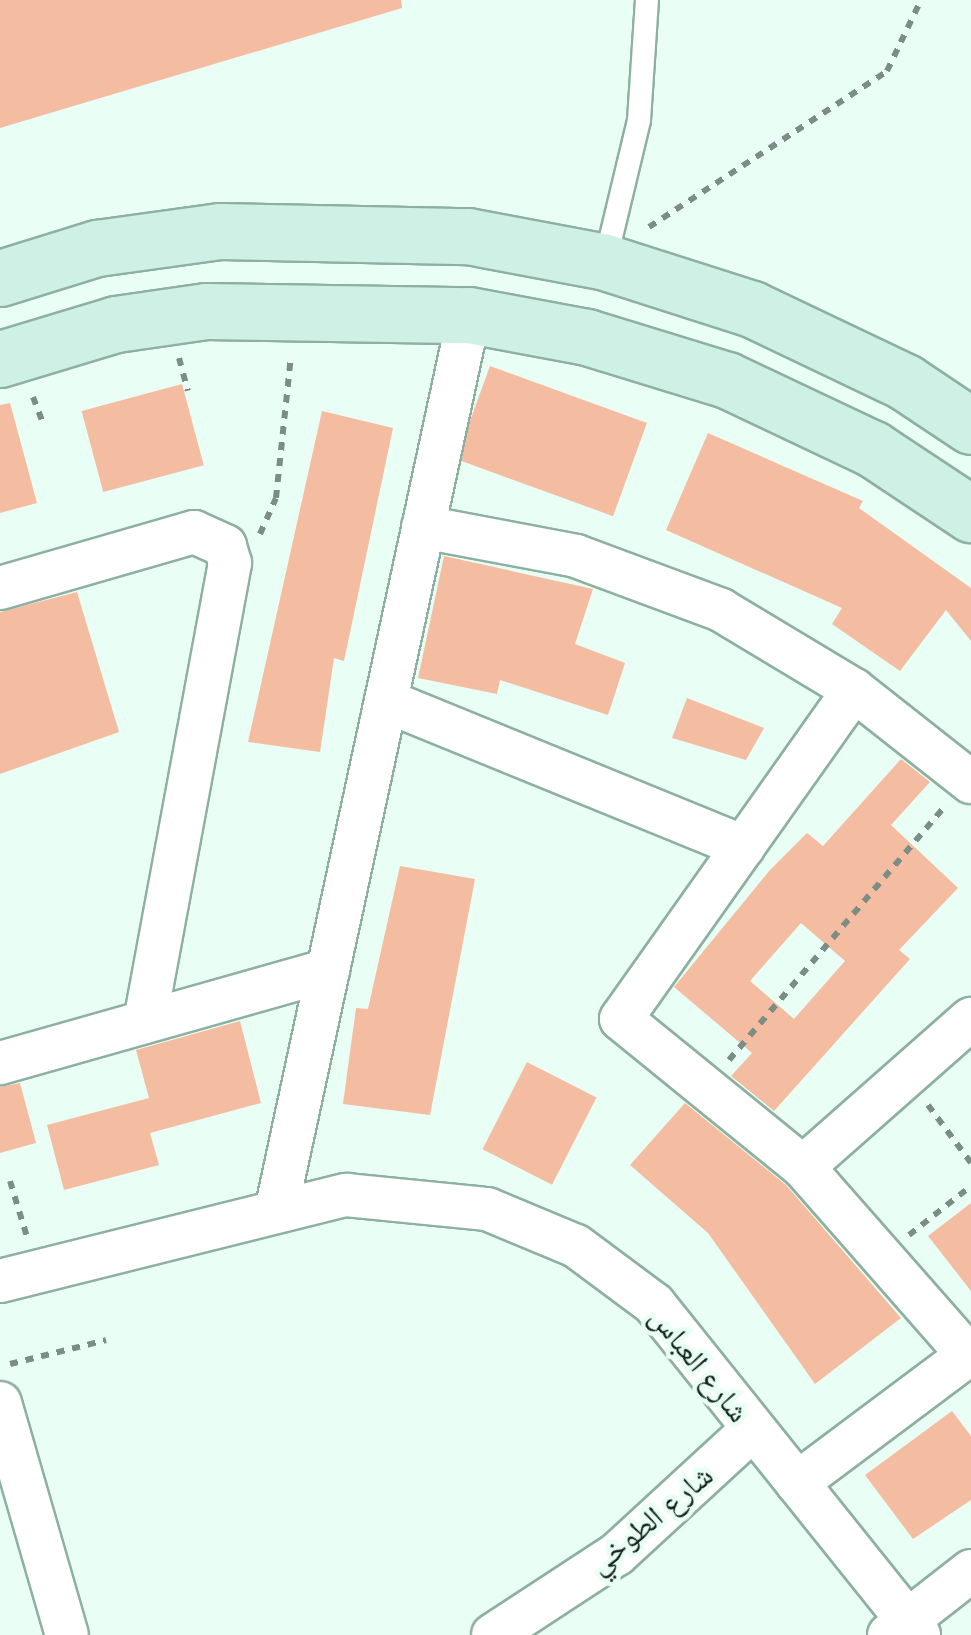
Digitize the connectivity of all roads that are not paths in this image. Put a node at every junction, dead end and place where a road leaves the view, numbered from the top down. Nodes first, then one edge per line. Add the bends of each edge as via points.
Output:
1 (647, 0) edge
2 (605, 262) junction
3 (0, 278) edge
4 (469, 315) junction
5 (0, 359) edge
6 (971, 426) edge
7 (971, 514) edge
8 (423, 527) junction
9 (0, 588) edge
10 (854, 690) junction
11 (386, 702) junction
12 (969, 780) edge
13 (744, 847) junction
14 (328, 970) junction
15 (971, 1020) edge
16 (146, 1022) junction
17 (0, 1063) edge
18 (803, 1167) junction
19 (277, 1207) junction
20 (18, 1276) edge
21 (969, 1354) edge
22 (0, 1403) edge
23 (753, 1429) junction
24 (797, 1484) junction
25 (971, 1571) edge
26 (905, 1630) edge
27 (67, 1635) edge
28 (492, 1635) edge

1 - 2 lane via 640,120
2 - 3 street via 468,236 344,228 97,248
2 - 6 street via 752,308 904,382
4 - 5 street via 297,306 116,324
4 - 7 street via 586,337 727,380 873,449
4 - 8 street
8 - 10 street via 576,556 703,604
8 - 11 street
9 - 16 street via 194,532 225,546 230,563
10 - 12 street
10 - 13 street
11 - 13 street
11 - 14 street
13 - 18 street via 622,1019
14 - 16 street
14 - 19 street
15 - 18 street
16 - 17 street
18 - 21 street
19 - 20 street, شارع العباس
19 - 23 street, شارع العباس via 417,1196 487,1209 576,1246 654,1304
21 - 24 street
22 - 27 street
23 - 24 street, شارع العباس
23 - 28 street, شارع الطوخي via 616,1554
24 - 26 street, شارع العباس
25 - 26 street

